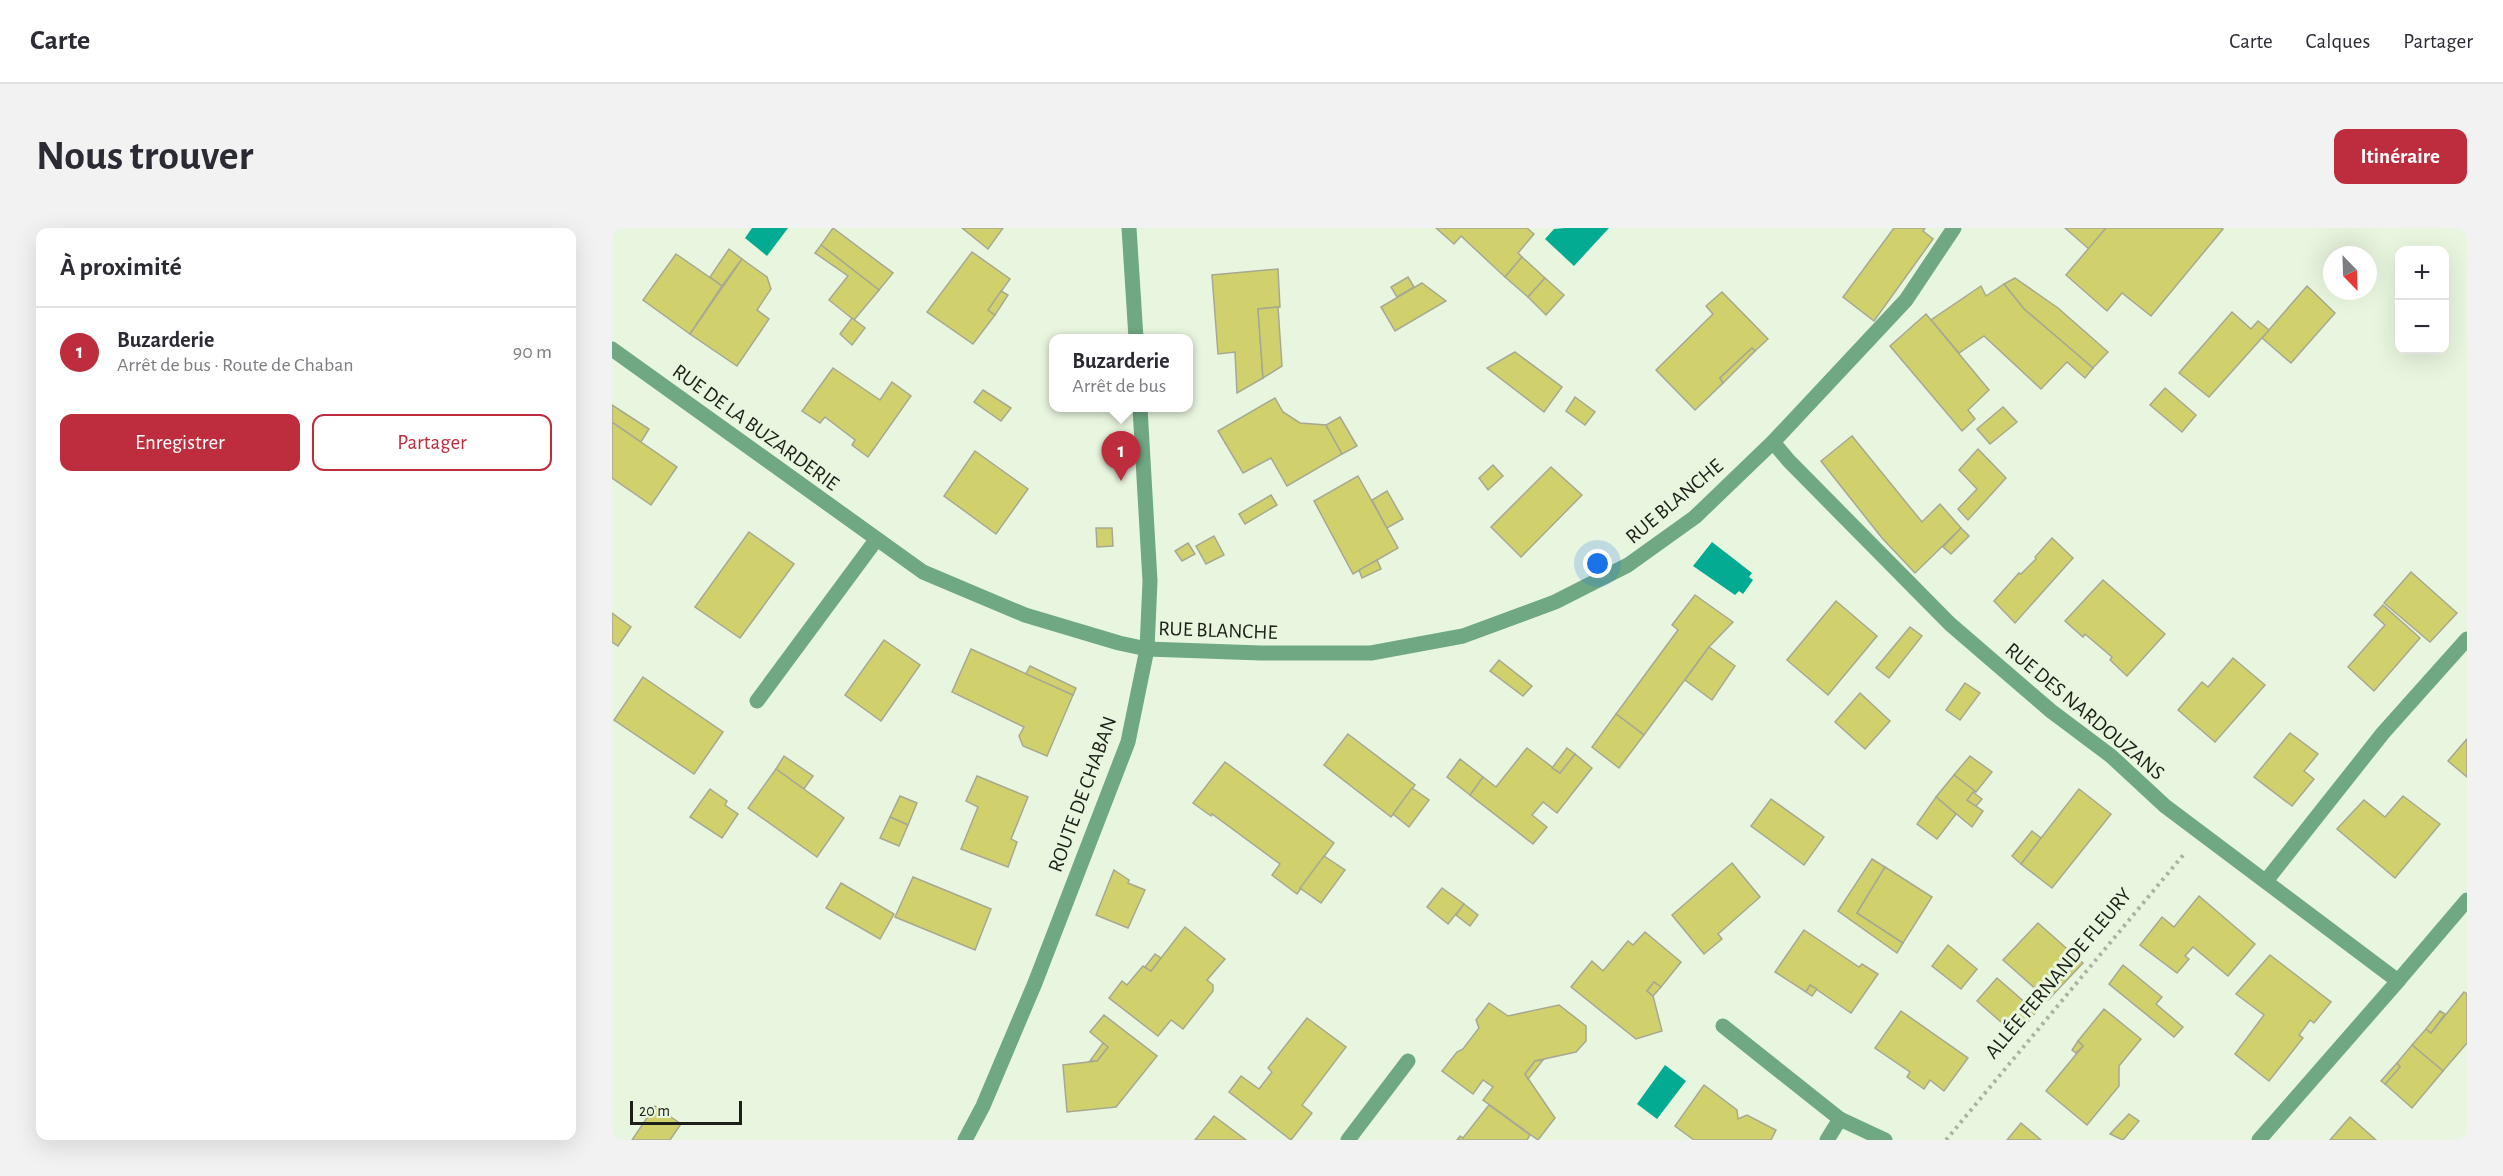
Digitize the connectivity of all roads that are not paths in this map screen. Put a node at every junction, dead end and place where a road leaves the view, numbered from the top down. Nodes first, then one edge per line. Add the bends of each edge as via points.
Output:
1 (1129, 228) edge
2 (1953, 228) edge
3 (1136, 334) edge
4 (612, 349) edge
5 (1140, 412) edge
6 (1773, 442) junction
7 (876, 540) junction
8 (2467, 639) edge
9 (1147, 649) junction
10 (757, 701) dead end
11 (2266, 881) junction
12 (2467, 900) edge
13 (2398, 981) junction
14 (1723, 1026) dead end
15 (1408, 1061) dead end
16 (1840, 1119) junction
17 (965, 1140) edge
18 (1348, 1140) edge
19 (1827, 1140) edge
20 (1885, 1140) edge
21 (2259, 1140) edge

1 - 3 street
2 - 6 street, RUE BLANCHE via 1906,300
4 - 7 street, RUE DE LA BUZARDERIE
5 - 9 street, ROUTE DE CHABAN via 1150,581
6 - 9 street, RUE BLANCHE via 1695,517 1628,565 1555,602 1463,636 1371,653
6 - 11 street, RUE DES NARDOUZANS via 1950,624 2051,711 2111,756 2164,806
7 - 9 street, RUE DE LA BUZARDERIE via 922,572 1025,615
7 - 10 street
8 - 11 street via 2383,733
9 - 17 street, ROUTE DE CHABAN via 1128,742 1035,983
11 - 13 street, RUE DES NARDOUZANS
12 - 13 street
13 - 21 street
14 - 16 street
15 - 18 street
16 - 19 street
16 - 20 street

